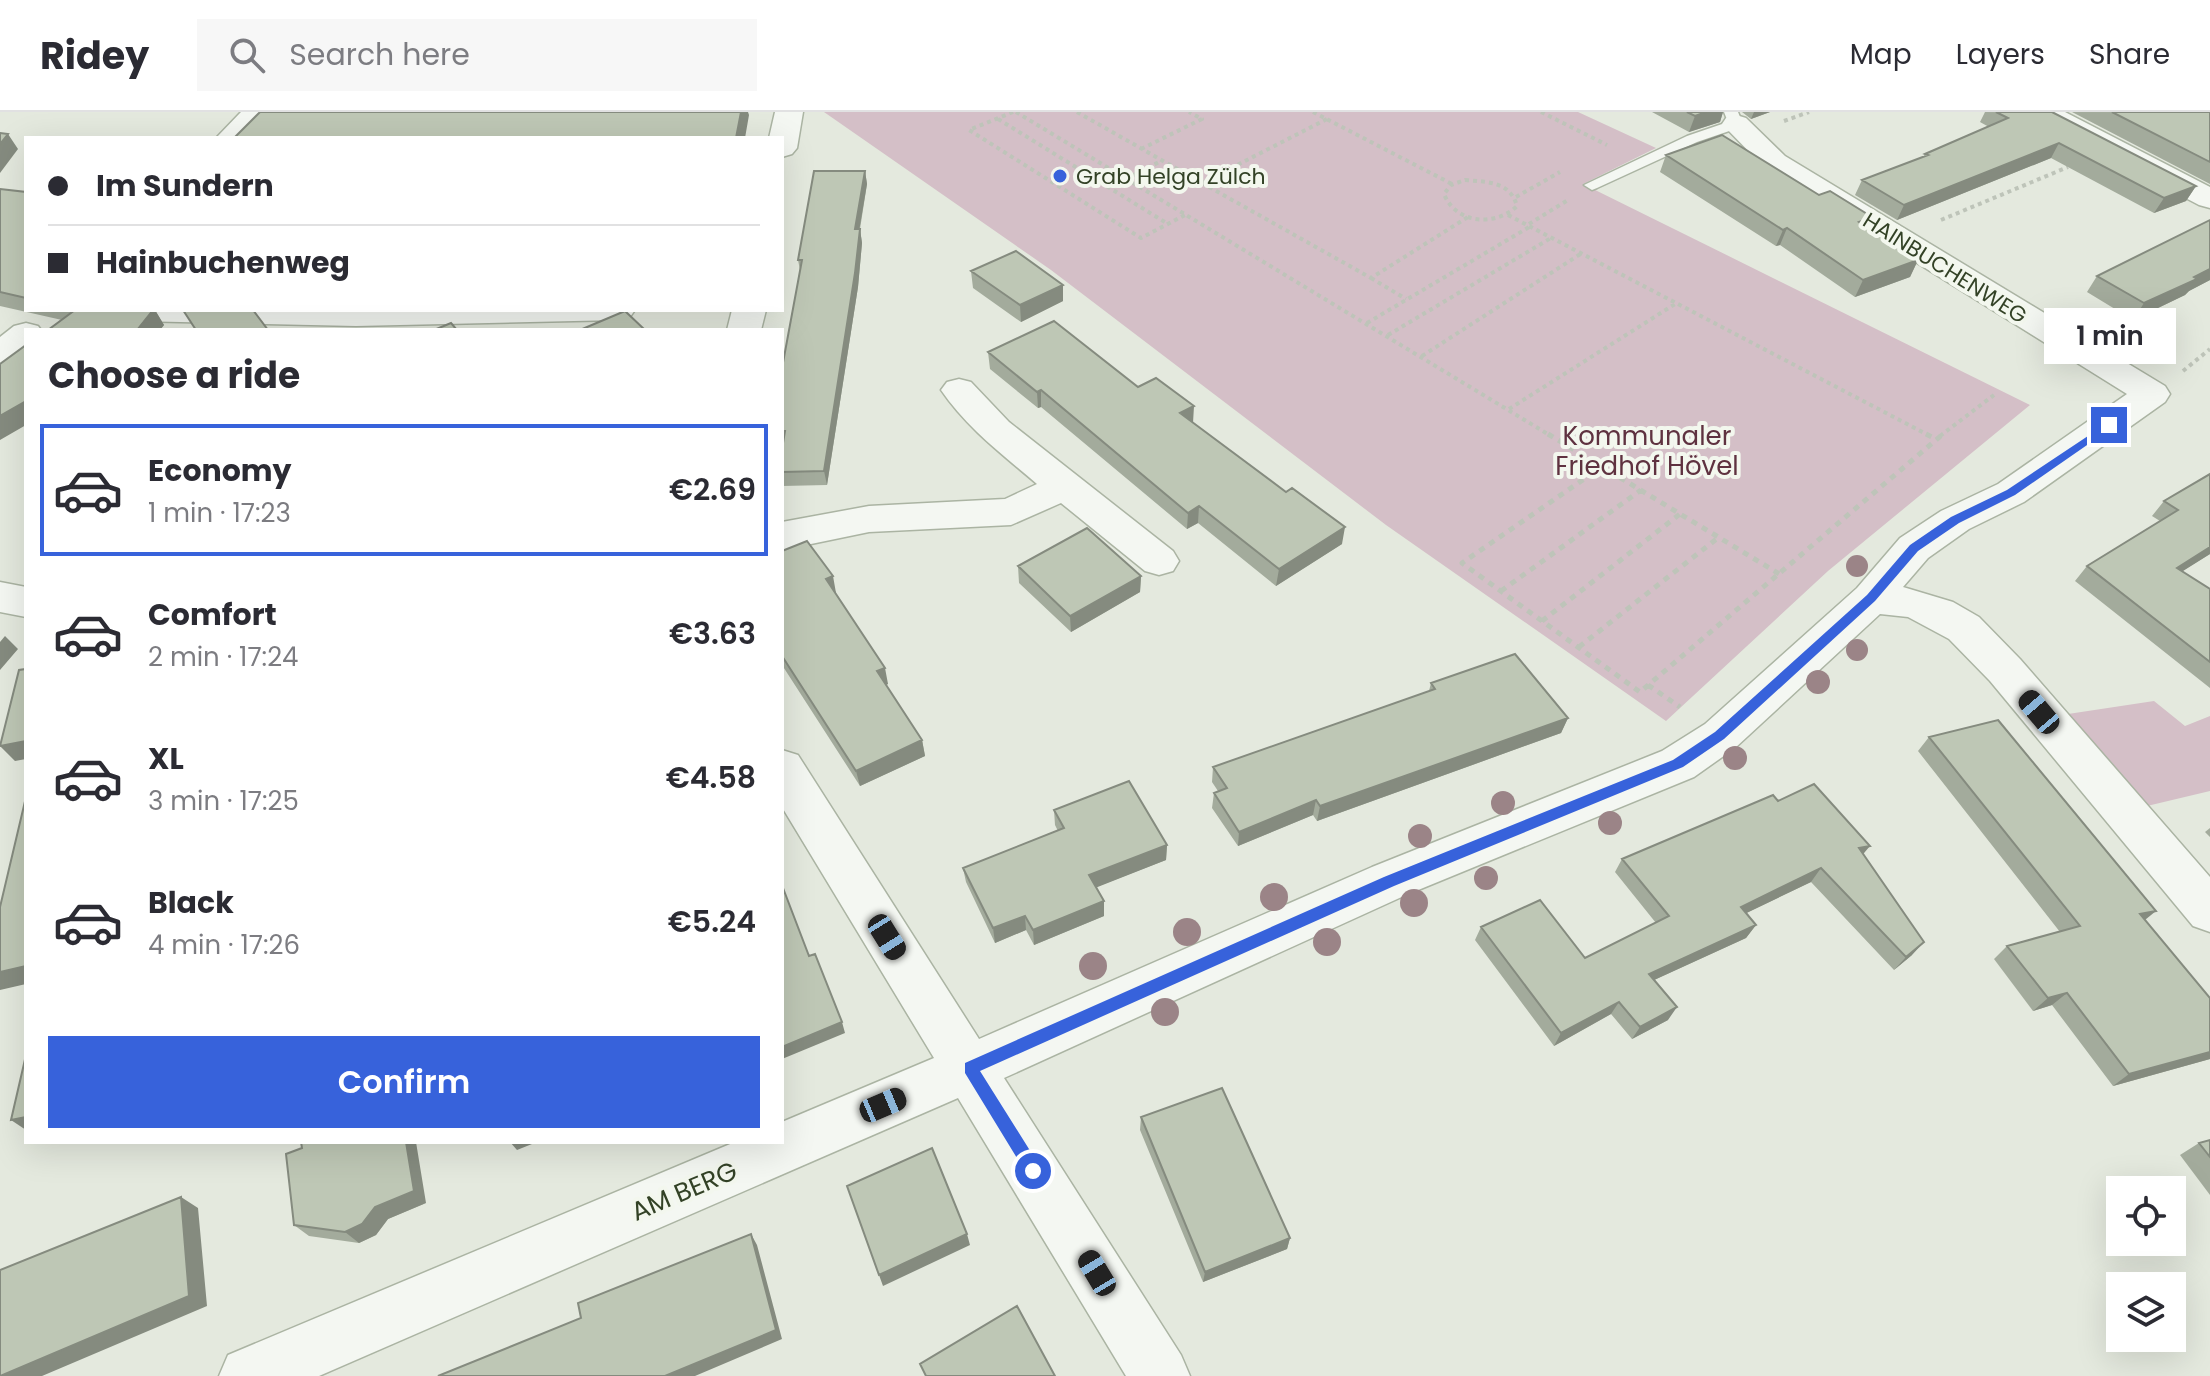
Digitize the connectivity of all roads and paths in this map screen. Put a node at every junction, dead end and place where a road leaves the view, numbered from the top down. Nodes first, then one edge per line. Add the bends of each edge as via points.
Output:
1 (257, 112) edge
2 (789, 112) edge
3 (1014, 112) edge
4 (1077, 112) edge
5 (1189, 112) edge
6 (1313, 112) edge
7 (1541, 112) edge
8 (2043, 112) edge
9 (1733, 118) edge
10 (997, 119) junction
11 (1327, 119) junction
12 (233, 136) edge
13 (784, 138) edge
14 (1141, 149) junction
15 (2114, 149) junction
16 (1595, 151) dead end
17 (1162, 161) junction
18 (1569, 167) dead end
19 (1126, 179) junction
20 (1202, 183) junction
21 (1452, 184) junction
22 (1592, 185) joint
23 (1516, 197) junction
24 (2210, 199) edge
25 (1185, 215) junction
26 (1508, 215) junction
27 (1468, 217) junction
28 (1939, 221) dead end
29 (1168, 224) junction
30 (1530, 225) junction
31 (1552, 237) junction
32 (1582, 253) junction
33 (1371, 278) junction
34 (1406, 299) junction
35 (1676, 303) junction
36 (50, 312) edge
37 (151, 312) edge
38 (569, 312) edge
39 (1367, 323) junction
40 (32, 328) edge
41 (24, 335) edge
42 (1387, 335) junction
43 (0, 354) edge
44 (1422, 356) junction
45 (959, 390) dead end
46 (1994, 395) dead end
47 (1509, 409) junction
48 (1936, 439) junction
49 (1603, 466) junction
50 (1064, 486) junction
51 (1641, 490) junction
52 (1680, 514) junction
53 (784, 536) edge
54 (1719, 537) junction
55 (1159, 561) dead end
56 (1781, 575) junction
57 (1501, 591) junction
58 (0, 597) edge
59 (1871, 598) junction
60 (24, 602) edge
61 (1542, 621) junction
62 (1579, 647) junction
63 (784, 771) edge
64 (2210, 911) edge
65 (970, 1068) junction
66 (249, 1376) edge
67 (1160, 1376) edge

1 - 12 street
2 - 13 street
3 - 10 path
3 - 19 path
4 - 14 path
5 - 14 path via 1202,119
6 - 11 path
7 - 16 path via 1608,144
8 - 15 street
9 - 22 lane
9 - 59 street, HAINBUCHENWEG via 1775,162 2152,394 2011,493 1955,520 1914,548
10 - 29 path
10 - 29 path via 969,130 1141,238
11 - 20 path
11 - 21 path
14 - 17 path
15 - 24 street
15 - 28 path
17 - 19 path
17 - 20 path
18 - 23 path
19 - 25 path
20 - 33 path
21 - 23 path via 1485,180
21 - 27 path via 1444,194 1446,204
22 - 30 path
23 - 26 path via 1517,206
25 - 29 path
25 - 39 path
26 - 27 path
26 - 30 path
27 - 33 path
30 - 31 path
30 - 34 path
31 - 32 path
31 - 42 path
32 - 35 path
32 - 44 path
33 - 34 path
34 - 39 path
35 - 47 path
35 - 48 path
36 - 40 street
37 - 38 street via 293,317
39 - 42 path
41 - 43 street
42 - 44 path
44 - 47 path
45 - 50 street via 996,430
46 - 48 path
47 - 49 path
48 - 56 path
49 - 51 path
49 - 57 path via 1462,563
50 - 53 street via 1011,512 869,519
50 - 55 street
51 - 52 path
51 - 57 path
52 - 54 path
52 - 61 path
54 - 56 path
54 - 62 path
56 - 62 path via 1640,692
57 - 61 path
58 - 60 street
59 - 64 street via 1912,603 1964,628
59 - 65 street, AM BERG via 1720,736 1678,764 1389,881
61 - 62 path
63 - 65 street
65 - 66 street, AM BERG
65 - 67 street

